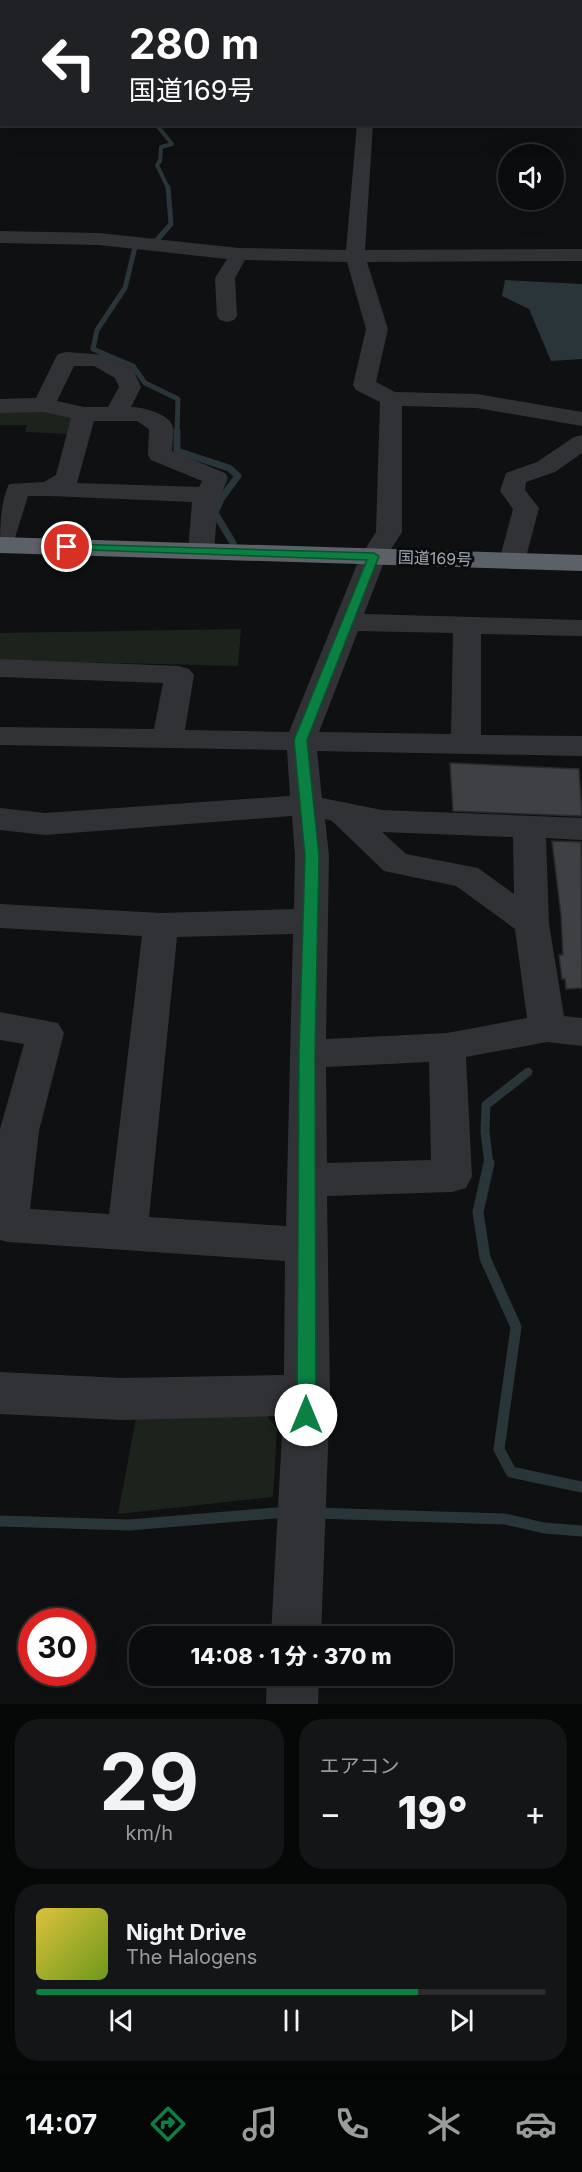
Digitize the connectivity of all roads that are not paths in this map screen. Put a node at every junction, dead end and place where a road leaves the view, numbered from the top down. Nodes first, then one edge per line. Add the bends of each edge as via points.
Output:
1 (365, 126) edge
2 (0, 237) edge
3 (239, 254) junction
4 (582, 255) edge
5 (356, 256) junction
6 (227, 316) dead end
7 (391, 399) junction
8 (44, 405) junction
9 (0, 406) edge
10 (117, 413) junction
11 (84, 414) junction
12 (582, 418) edge
13 (582, 442) edge
14 (49, 489) junction
15 (208, 495) junction
16 (0, 544) edge
17 (201, 551) junction
18 (374, 556) junction
19 (512, 561) junction
20 (582, 563) edge
21 (347, 622) junction
22 (467, 625) junction
23 (582, 628) edge
24 (582, 633) edge
25 (0, 668) edge
26 (0, 736) edge
27 (168, 738) junction
28 (301, 740) junction
29 (466, 744) junction
30 (582, 746) edge
31 (307, 805) junction
32 (344, 814) junction
33 (0, 819) edge
34 (530, 827) junction
35 (582, 830) edge
36 (0, 916) edge
37 (309, 921) junction
38 (532, 924) junction
39 (161, 925) junction
40 (0, 1026) edge
41 (564, 1030) edge
42 (447, 1047) junction
43 (307, 1054) junction
44 (306, 1180) junction
45 (126, 1233) junction
46 (4, 1238) edge
47 (306, 1245) junction
48 (0, 1393) edge
49 (307, 1395) junction
50 (296, 1626) edge
51 (293, 1686) edge
52 (292, 1704) edge

1 - 5 street
2 - 3 street via 99,239
3 - 5 street
3 - 6 street via 225,278
4 - 5 street
5 - 7 street via 377,329 364,385
7 - 12 street via 477,401
7 - 18 street via 389,532
8 - 9 street
8 - 10 street via 66,359 98,360 125,374 130,387
8 - 11 street
10 - 11 street
10 - 15 street via 142,414 161,426 160,455 216,478
11 - 14 street via 67,480
13 - 19 street via 546,467 516,478 512,492 526,508
14 - 15 street
14 - 16 street via 18,489
15 - 17 street
16 - 17 highway, 国道169号
17 - 18 highway, 国道169号
18 - 19 highway, 国道169号
18 - 21 street
19 - 20 highway, 国道169号
21 - 22 street
21 - 28 street
22 - 23 street
22 - 29 street
23 - 24 street
25 - 27 street via 179,675
26 - 27 street
27 - 28 street
28 - 29 street
28 - 31 street
29 - 30 street
31 - 32 street
31 - 33 street via 45,824
31 - 37 street via 312,856
32 - 34 street via 382,821
32 - 38 street via 396,863 466,876
34 - 35 street
34 - 38 street
36 - 39 street
37 - 39 street
37 - 43 street
38 - 41 street
39 - 45 street
40 - 46 street via 45,1033 19,1131
41 - 42 street
42 - 43 street
42 - 44 street via 452,1176
43 - 44 street
44 - 47 street
45 - 46 street
45 - 47 street
47 - 49 street
48 - 49 street via 121,1399
49 - 50 street
51 - 52 street

